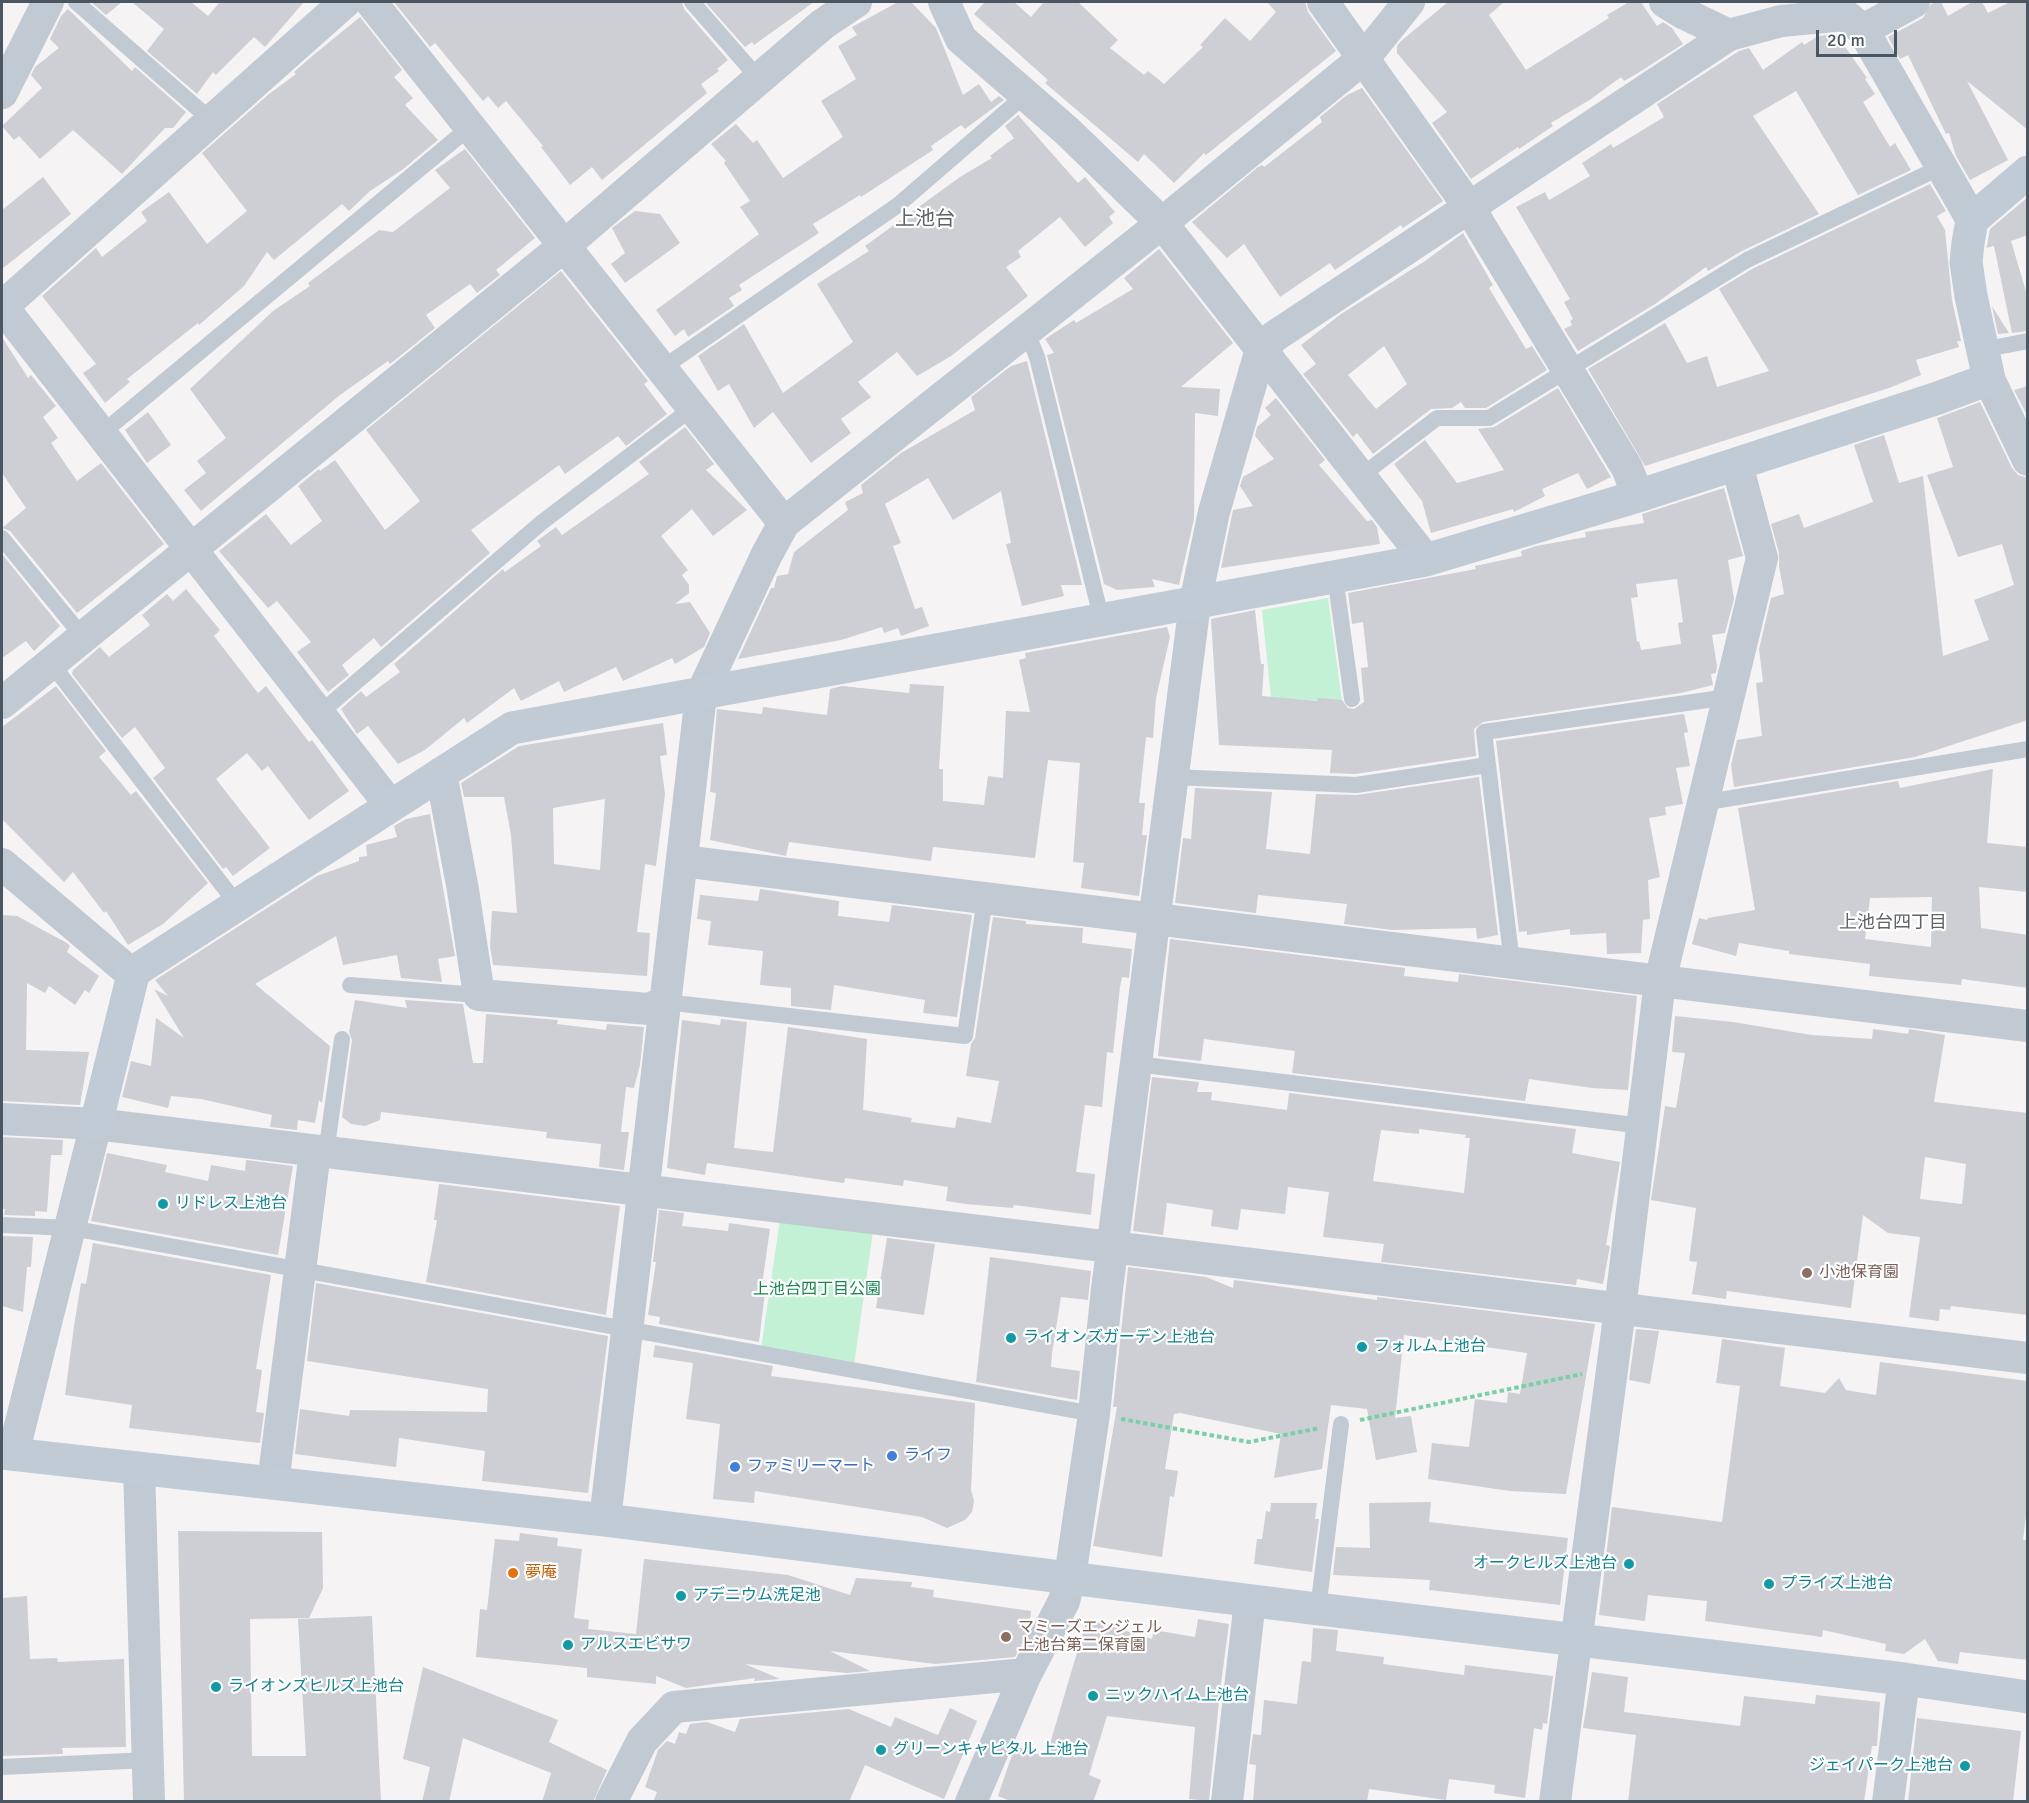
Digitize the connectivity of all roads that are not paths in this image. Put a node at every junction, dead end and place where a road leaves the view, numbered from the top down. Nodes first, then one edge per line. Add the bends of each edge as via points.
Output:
1 (48, 2) edge
2 (76, 2) edge
3 (345, 2) edge
4 (370, 2) edge
5 (692, 2) edge
6 (856, 2) edge
7 (944, 2) edge
8 (1323, 2) edge
9 (1409, 2) edge
10 (1665, 2) edge
11 (1851, 2) edge
12 (1914, 2) edge
13 (1863, 30) junction
14 (1730, 34) junction
15 (1365, 57) junction
16 (759, 79) junction
17 (2, 93) edge
18 (1024, 96) junction
19 (212, 120) junction
20 (470, 127) junction
21 (1941, 167) junction
22 (2028, 172) edge
23 (1469, 207) junction
24 (1972, 220) junction
25 (1162, 223) junction
26 (564, 246) junction
27 (2, 307) edge
28 (1026, 330) junction
29 (2028, 341) edge
30 (1261, 349) junction
31 (1985, 365) junction
32 (661, 369) junction
33 (1569, 371) junction
34 (691, 409) junction
35 (101, 434) junction
36 (2028, 460) edge
37 (1737, 465) junction
38 (1361, 476) junction
39 (1638, 496) junction
40 (783, 523) junction
41 (2, 537) edge
42 (192, 551) junction
43 (1426, 560) junction
44 (1335, 576) junction
45 (1196, 603) junction
46 (1102, 621) junction
47 (83, 637) junction
48 (51, 663) junction
49 (701, 695) junction
50 (1728, 697) junction
51 (1352, 699) dead end
52 (2, 703) edge
53 (319, 714) junction
54 (2028, 749) edge
55 (1488, 765) junction
56 (441, 773) junction
57 (1173, 777) junction
58 (1702, 803) junction
59 (390, 806) junction
60 (682, 861) junction
61 (2, 864) edge
62 (985, 898) junction
63 (237, 904) junction
64 (1155, 918) junction
65 (1512, 963) junction
66 (133, 975) junction
67 (1660, 981) junction
68 (350, 985) dead end
69 (479, 995) junction
70 (665, 1002) junction
71 (2028, 1026) edge
72 (342, 1039) dead end
73 (1136, 1064) junction
74 (2, 1119) edge
75 (96, 1124) junction
76 (1643, 1126) junction
77 (321, 1152) junction
78 (644, 1191) junction
79 (2, 1225) edge
80 (71, 1228) junction
81 (1113, 1246) junction
82 (299, 1270) junction
83 (1620, 1309) junction
84 (627, 1330) junction
85 (2028, 1359) edge
86 (1094, 1414) junction
87 (1341, 1424) dead end
88 (8, 1453) edge
89 (139, 1468) junction
90 (273, 1483) junction
91 (606, 1520) junction
92 (1070, 1577) junction
93 (1250, 1601) junction
94 (1318, 1610) junction
95 (1576, 1639) junction
96 (1026, 1674) junction
97 (1904, 1679) junction
98 (2028, 1697) edge
99 (148, 1760) junction
100 (2, 1767) edge
101 (149, 1802) edge
102 (611, 1802) edge
103 (970, 1802) edge
104 (1227, 1802) edge
105 (1555, 1802) edge
106 (1888, 1802) edge

1 - 17 street
2 - 19 lane
3 - 19 street
4 - 20 street
5 - 16 lane
6 - 16 street via 823,24
7 - 18 street via 961,39
8 - 15 street
9 - 15 street
10 - 14 street
11 - 13 lane
12 - 13 street
13 - 14 street via 1845,15 1781,21
13 - 21 street
14 - 23 street
15 - 23 street
15 - 25 street
16 - 26 street
18 - 25 street via 1067,131
18 - 32 lane via 898,205
19 - 27 street
20 - 26 street
20 - 35 lane
21 - 24 street
21 - 33 lane via 1747,260
22 - 24 street
23 - 30 street
23 - 33 street
24 - 31 street via 1966,262
25 - 28 street
25 - 30 street
26 - 32 street
26 - 42 street via 354,414
27 - 35 street
28 - 40 street
28 - 46 lane
29 - 31 lane
30 - 38 street
30 - 45 street via 1214,512
31 - 36 street
31 - 37 street
32 - 34 street
33 - 38 lane via 1489,418 1437,418
33 - 39 street via 1627,468
34 - 40 street
34 - 53 lane via 541,523
35 - 42 street
37 - 39 street
37 - 50 street via 1762,558
38 - 43 street
39 - 43 street
40 - 49 street
41 - 47 lane
42 - 47 street
42 - 53 street
43 - 44 street
44 - 45 street
44 - 51 lane
45 - 46 street
45 - 57 street
46 - 49 street
47 - 48 street
48 - 52 street
48 - 63 lane
49 - 56 street via 512,728
49 - 60 street
50 - 55 lane via 1484,732
50 - 58 street
53 - 59 street
54 - 58 lane
55 - 57 lane via 1356,785
55 - 65 lane
56 - 59 street
56 - 69 street
57 - 64 street
58 - 67 street
59 - 63 street
60 - 62 street
60 - 70 street
61 - 66 street
62 - 64 street
62 - 70 lane via 965,1036
63 - 66 street
64 - 65 street
64 - 73 street
65 - 67 street
66 - 75 street
67 - 71 street
67 - 76 street
68 - 69 lane
69 - 70 street via 649,1008
70 - 78 street
72 - 77 lane
73 - 76 lane
73 - 81 street
74 - 75 street
75 - 77 street
75 - 80 street
76 - 83 street
77 - 78 street
77 - 82 street
78 - 81 street
78 - 84 street
79 - 80 lane
80 - 82 lane
80 - 88 street
81 - 83 street
81 - 86 street
82 - 84 lane
82 - 90 street
83 - 85 street
83 - 95 street
84 - 86 lane
84 - 91 street
86 - 92 street
87 - 94 lane
88 - 89 street
89 - 90 street
89 - 99 street
90 - 91 street
91 - 92 street
92 - 93 street
92 - 96 street via 1064,1601
93 - 94 street
93 - 104 street
94 - 95 street
95 - 97 street
95 - 105 street
96 - 102 street via 674,1707 642,1741
96 - 103 street
97 - 98 street
97 - 106 street
99 - 100 lane
99 - 101 street

